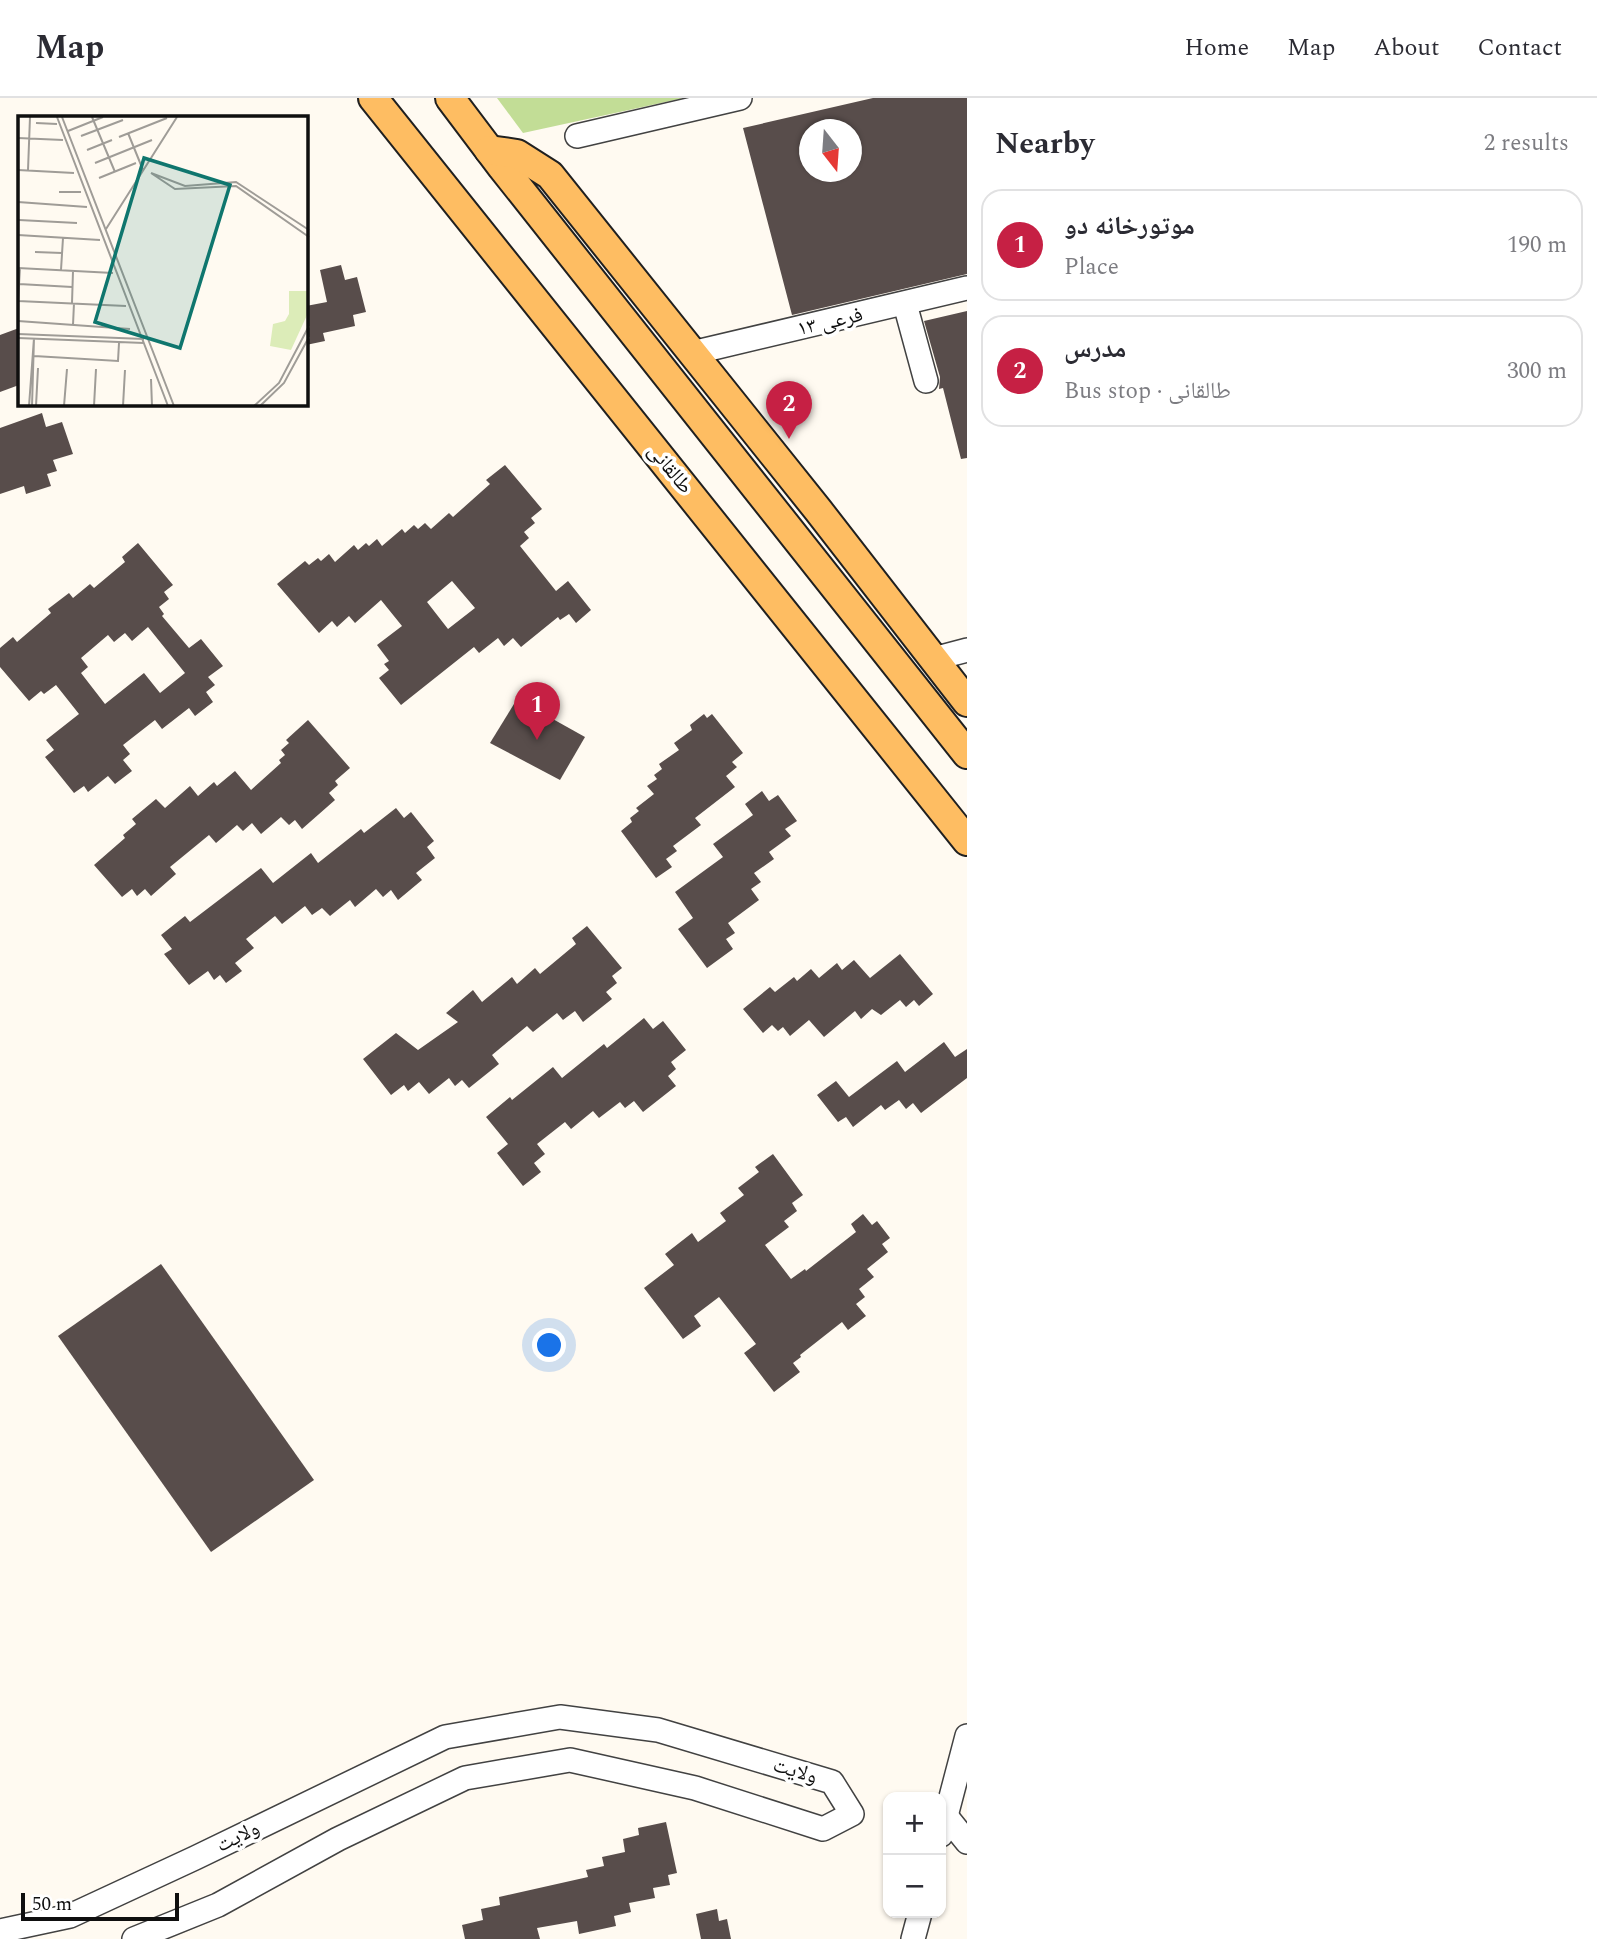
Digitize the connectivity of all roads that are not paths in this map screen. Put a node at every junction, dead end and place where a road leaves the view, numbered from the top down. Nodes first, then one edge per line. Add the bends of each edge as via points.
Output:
1 (450, 98) edge
2 (477, 98) edge
3 (740, 98) edge
4 (375, 99) edge
5 (577, 136) dead end
6 (482, 141) junction
7 (967, 288) edge
8 (905, 304) junction
9 (692, 353) junction
10 (926, 381) dead end
11 (967, 650) edge
12 (933, 659) junction
13 (967, 702) edge
14 (967, 754) edge
15 (967, 841) edge
16 (967, 1736) edge
17 (946, 1814) edge
18 (946, 1827) edge
19 (967, 1842) edge
20 (919, 1918) edge
21 (0, 1931) edge
22 (134, 1939) edge
23 (913, 1939) edge

1 - 6 main road
2 - 6 main road
3 - 5 street
4 - 15 main road, طالقانی
6 - 9 main road via 517,154 550,175
6 - 14 main road
7 - 8 street, فرعی ۱۳
8 - 9 street, فرعی ۱۳
8 - 10 street
9 - 12 main road
11 - 12 street
12 - 13 main road
16 - 17 street
18 - 19 street
20 - 23 street
21 - 22 street, ولایت via 70,1916 445,1737 560,1717 658,1730 832,1782 852,1814 823,1829 695,1788 570,1760 544,1764 465,1779 338,1839 218,1905

